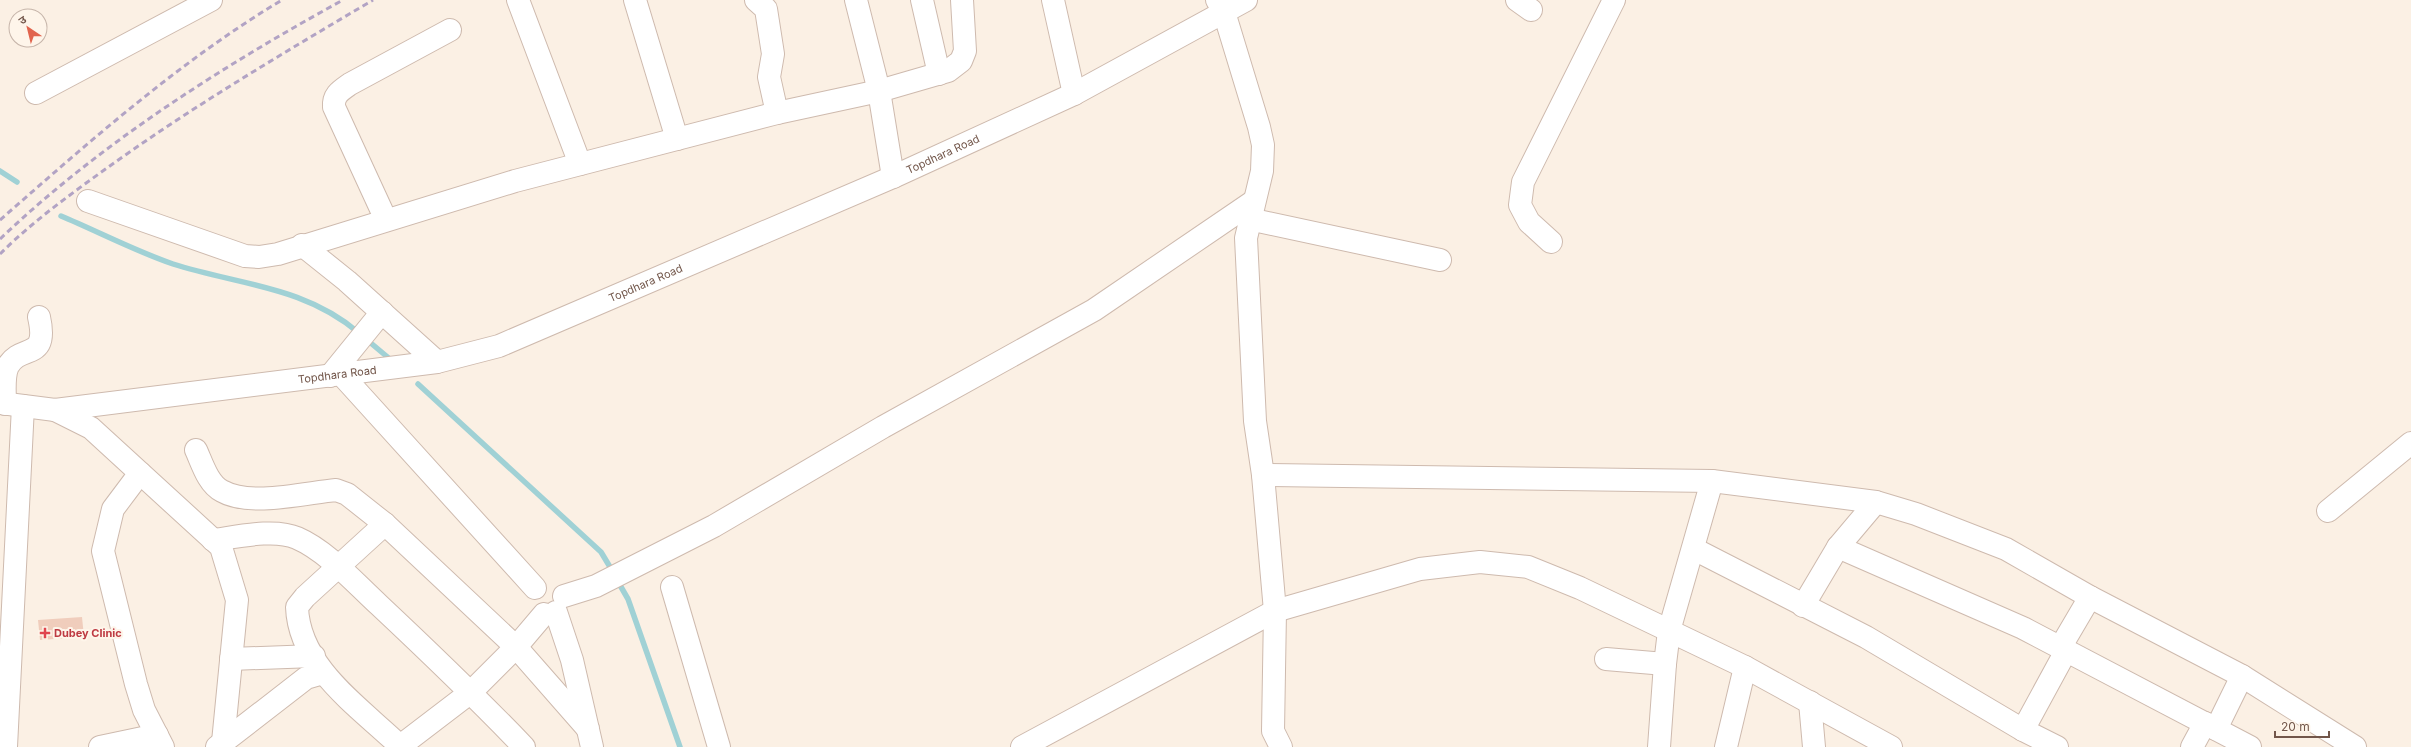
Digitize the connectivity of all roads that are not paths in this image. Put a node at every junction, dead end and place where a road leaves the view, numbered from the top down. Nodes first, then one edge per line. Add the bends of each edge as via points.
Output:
1 (212, 0) edge
2 (518, 0) edge
3 (635, 0) edge
4 (756, 0) edge
5 (856, 0) edge
6 (922, 0) edge
7 (962, 0) edge
8 (1053, 0) edge
9 (1246, 0) edge
10 (1614, 0) edge
11 (1220, 6) edge
12 (450, 30) dead end
13 (939, 74) junction
14 (879, 91) junction
15 (36, 92) dead end
16 (1074, 94) junction
17 (778, 113) junction
18 (677, 139) junction
19 (580, 164) junction
20 (893, 177) junction
21 (88, 201) dead end
22 (1252, 210) junction
23 (386, 220) junction
24 (1551, 242) dead end
25 (302, 245) junction
26 (1440, 260) dead end
27 (39, 317) dead end
28 (375, 320) junction
29 (437, 362) junction
30 (336, 375) junction
31 (8, 401) edge
32 (55, 410) junction
33 (2411, 442) edge
34 (196, 450) dead end
35 (140, 473) junction
36 (1263, 475) junction
37 (1712, 481) junction
38 (1876, 502) junction
39 (2328, 511) dead end
40 (385, 524) junction
41 (213, 540) junction
42 (1838, 547) junction
43 (1694, 549) junction
44 (338, 567) junction
45 (672, 587) dead end
46 (2090, 597) junction
47 (1803, 606) junction
48 (555, 607) junction
49 (1275, 611) junction
50 (1669, 632) junction
51 (516, 647) junction
52 (2063, 649) junction
53 (231, 659) junction
54 (1606, 659) dead end
55 (1665, 664) junction
56 (318, 665) junction
57 (1745, 666) junction
58 (2242, 676) junction
59 (471, 692) junction
60 (1810, 702) junction
61 (2210, 726) junction
62 (2023, 730) junction
63 (590, 738) edge
64 (160, 741) edge
65 (220, 744) edge
66 (2353, 746) edge
67 (6, 747) edge
68 (100, 747) edge
69 (400, 747) edge
70 (524, 747) edge
71 (719, 747) edge
72 (1022, 747) edge
73 (1281, 747) edge
74 (1660, 747) edge
75 (1726, 747) edge
76 (1814, 747) edge
77 (1891, 747) edge
78 (2057, 747) edge
79 (2192, 747) edge
80 (2250, 747) edge

1 - 15 street
2 - 19 street
3 - 18 street
4 - 17 street via 766,8 773,54 769,77
5 - 14 street
6 - 13 street
7 - 13 street via 965,51 961,61
8 - 16 street
9 - 11 street, Topdhara Road
10 - 24 street via 1523,182 1520,205 1529,222
11 - 16 street, Topdhara Road
11 - 22 street via 1263,145 1262,171
12 - 23 street via 350,84 333,99 334,107
13 - 14 street
14 - 17 street
14 - 20 street
16 - 20 street, Topdhara Road
17 - 18 street
18 - 19 street
19 - 23 street
20 - 29 street, Topdhara Road via 499,346
21 - 25 street via 245,256 278,254
22 - 26 street
22 - 36 street via 1246,238 1249,333 1255,421
22 - 48 street via 1094,310 883,427 714,526
23 - 25 street
25 - 28 street
27 - 31 street via 42,332 39,344 16,358 8,368
28 - 29 street
28 - 30 street
29 - 30 street, Topdhara Road
30 - 32 street, Topdhara Road
30 - 48 street via 535,588 534,606
31 - 32 street, Topdhara Road
31 - 67 street
32 - 35 street via 90,428
33 - 39 street
34 - 40 street via 209,478 221,491 234,496 257,498 336,490 347,494
35 - 41 street
35 - 64 street via 113,509 103,551 136,684 144,710
36 - 37 street
36 - 49 street
37 - 38 street
37 - 43 street
38 - 42 street
38 - 46 street via 1916,514 2006,549
40 - 44 street
40 - 51 street
41 - 44 street via 271,533 296,537
41 - 53 street via 221,547 237,600
42 - 47 street
42 - 52 street via 2023,628
43 - 47 street
43 - 50 street
44 - 56 street via 297,607 298,625
44 - 59 street
45 - 71 street
46 - 52 street
46 - 58 street
47 - 62 street via 1866,637
48 - 51 street
48 - 63 street via 572,660
49 - 50 street via 1420,569 1480,562 1528,567 1580,588
49 - 72 street
49 - 73 street via 1273,731
50 - 55 street
50 - 57 street
51 - 59 street
51 - 63 street
52 - 61 street
52 - 62 street
53 - 56 street
53 - 65 street
54 - 55 street
55 - 74 street
56 - 65 street via 306,678
56 - 69 street
57 - 60 street
57 - 75 street
58 - 61 street
58 - 66 street
59 - 69 street
59 - 70 street
60 - 76 street
60 - 77 street
61 - 79 street
61 - 80 street
62 - 78 street
64 - 68 street

